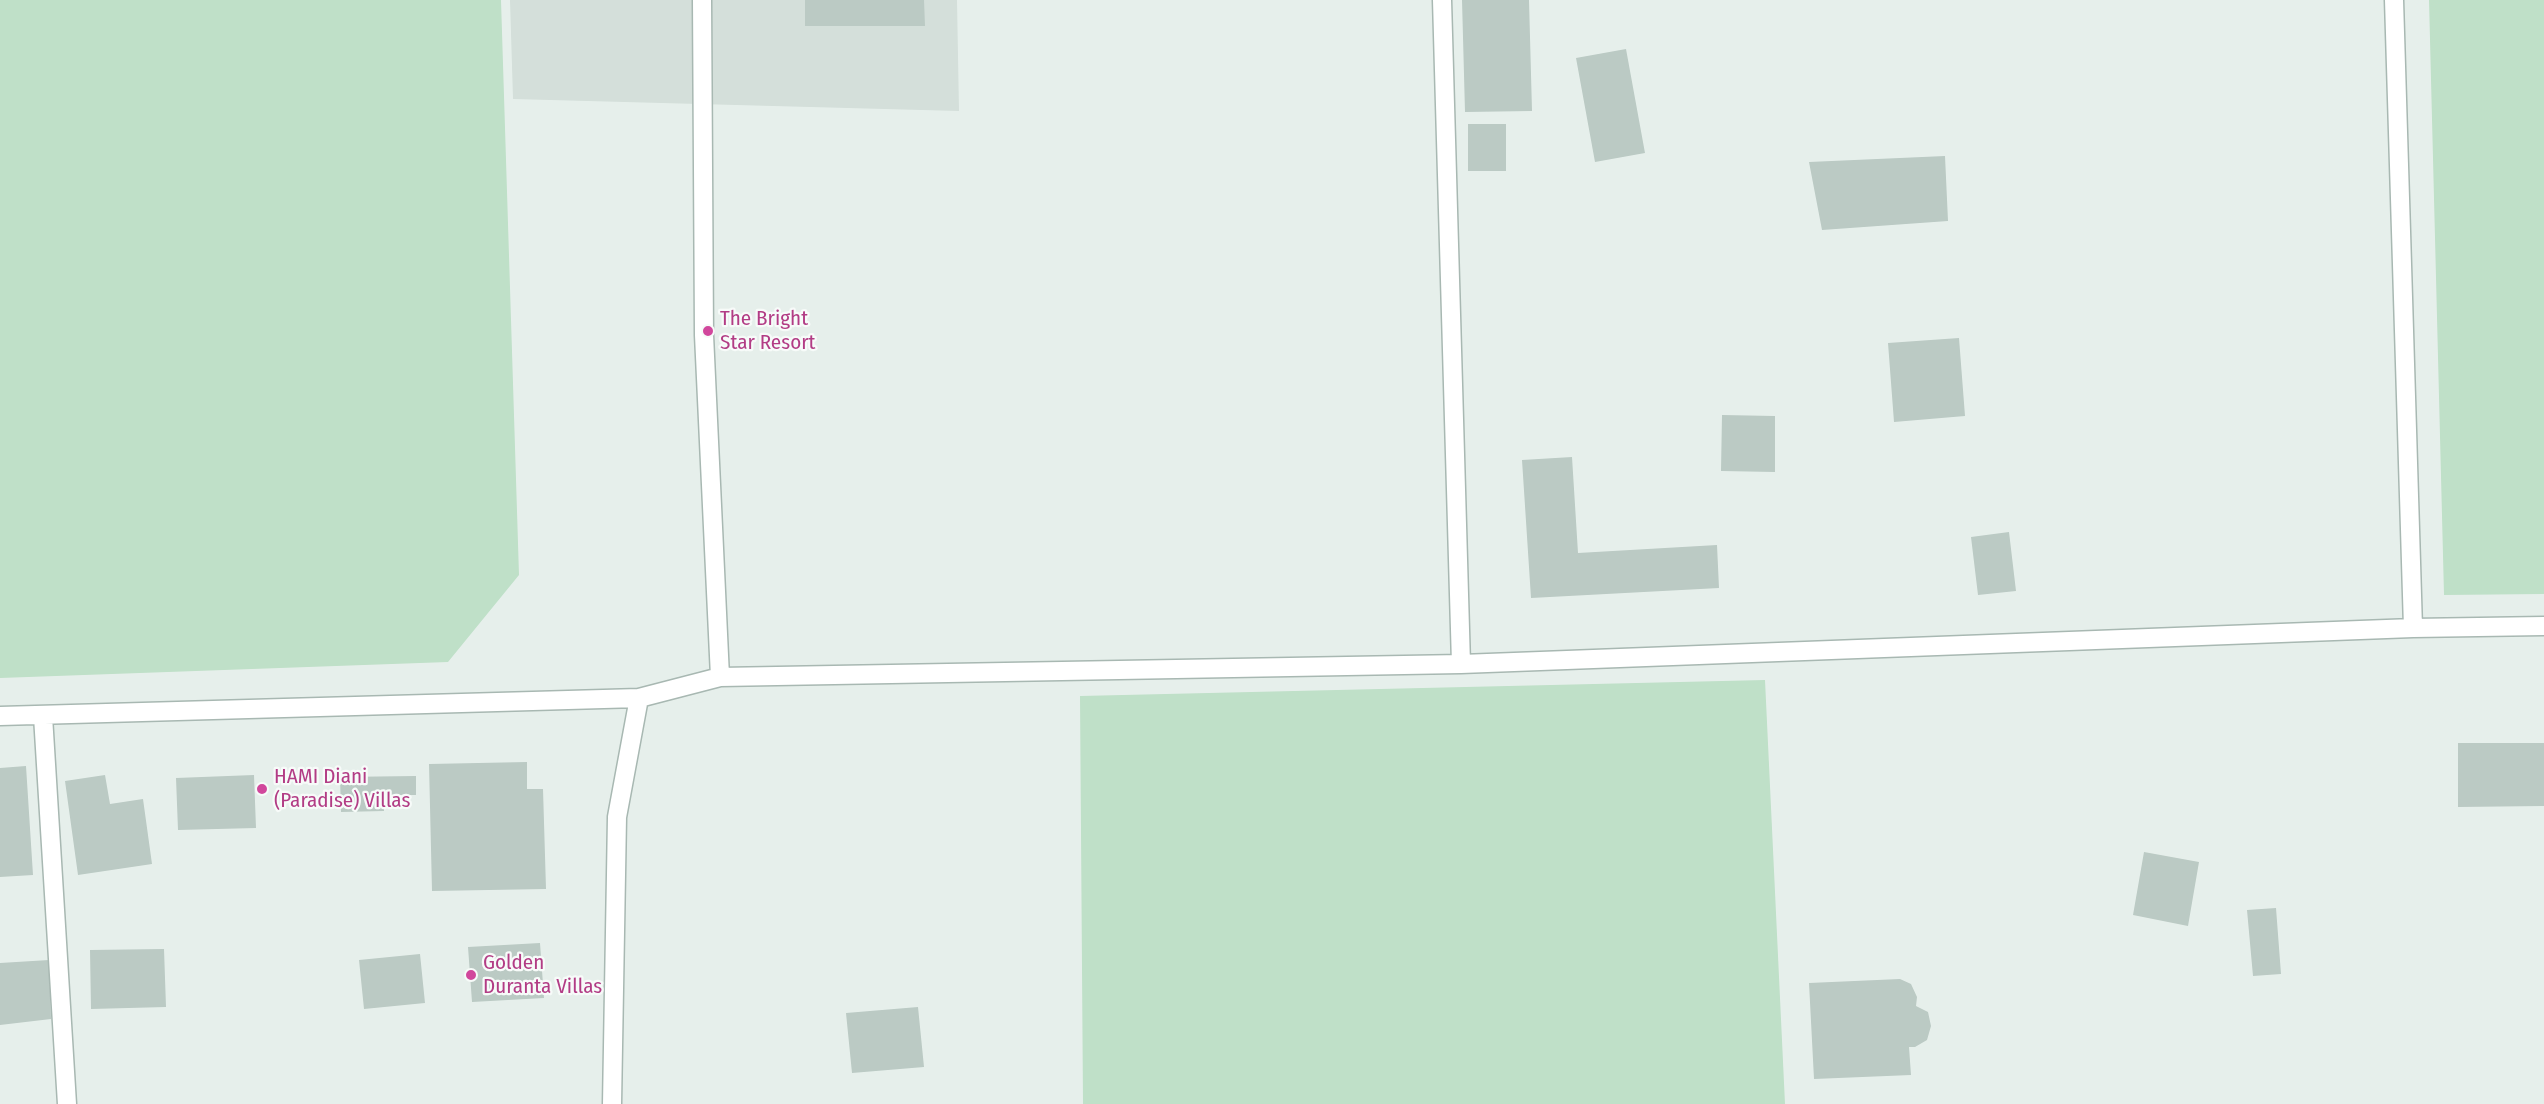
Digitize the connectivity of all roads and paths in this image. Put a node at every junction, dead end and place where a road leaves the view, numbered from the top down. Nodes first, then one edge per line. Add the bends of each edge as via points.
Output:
1 (702, 0) edge
2 (1442, 0) edge
3 (2394, 0) edge
4 (2544, 626) edge
5 (2414, 628) junction
6 (1461, 664) junction
7 (720, 677) junction
8 (639, 699) junction
9 (0, 716) edge
10 (43, 716) junction
11 (67, 1104) edge
12 (612, 1104) edge

1 - 7 street via 704,335
2 - 6 street
3 - 5 street
4 - 5 street
5 - 6 street
6 - 7 street
7 - 8 street
8 - 10 street
8 - 12 street via 617,817
9 - 10 street
10 - 11 street

